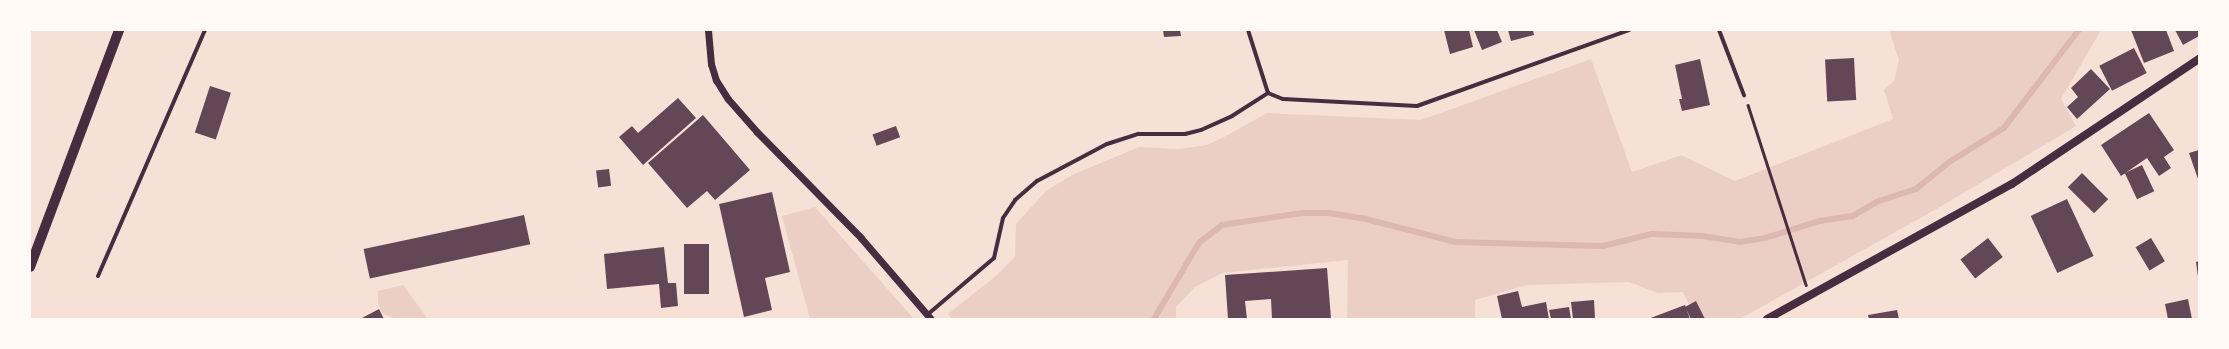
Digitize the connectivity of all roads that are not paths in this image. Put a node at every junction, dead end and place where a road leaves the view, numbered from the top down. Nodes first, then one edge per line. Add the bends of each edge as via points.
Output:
1 (119, 30) edge
2 (205, 30) edge
3 (708, 30) edge
4 (1248, 30) edge
5 (1629, 30) edge
6 (1720, 30) edge
7 (2199, 59) edge
8 (1268, 93) junction
9 (1744, 95) road end
10 (31, 264) edge
11 (98, 276) dead end
12 (929, 317) edge
13 (1767, 319) edge

1 - 10 main road
2 - 11 street
3 - 12 street via 711,64 716,80 728,99 861,238
4 - 8 street
5 - 8 street via 1417,106 1283,99
6 - 9 street
7 - 13 main road via 2012,184
8 - 12 street via 1232,116 1201,130 1185,134 1138,134 1107,144 1037,181 1015,200 1003,218 994,258

